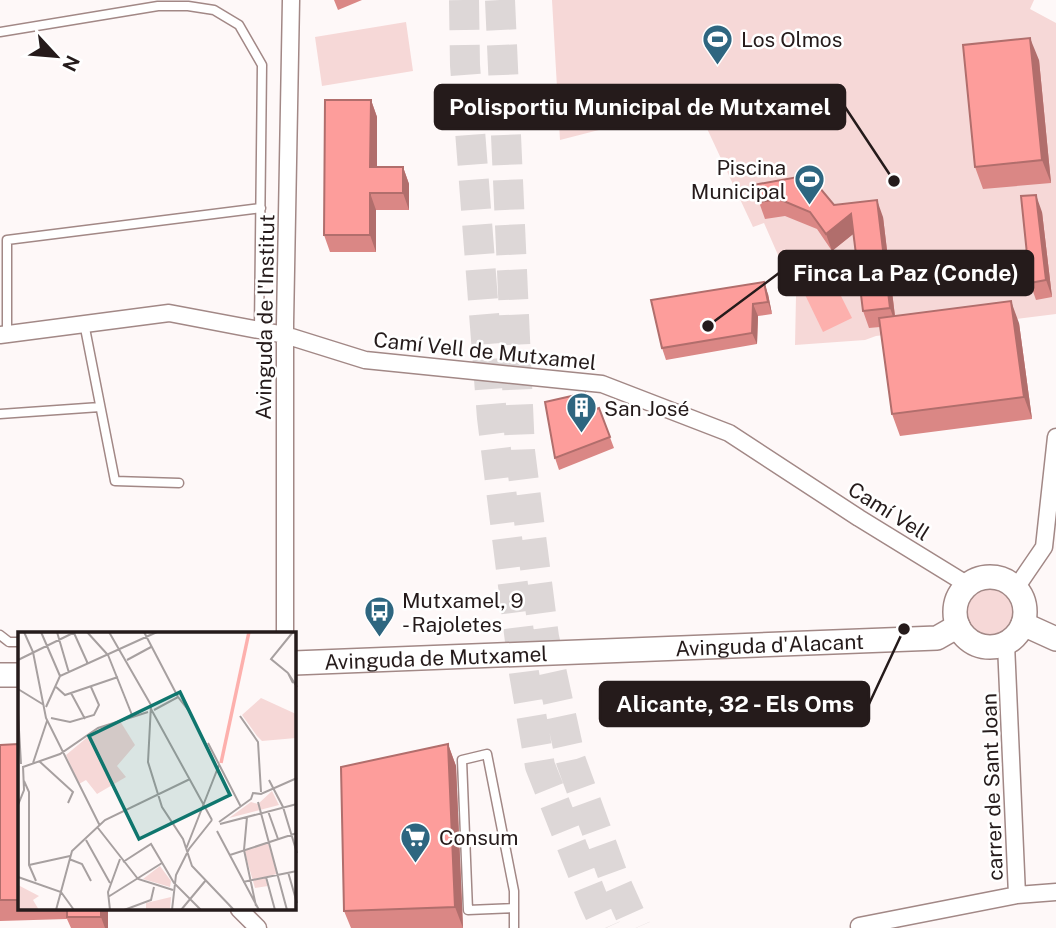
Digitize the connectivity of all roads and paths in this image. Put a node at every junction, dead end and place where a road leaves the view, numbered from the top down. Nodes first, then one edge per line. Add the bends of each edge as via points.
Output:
1 (291, 0) edge
2 (0, 32) edge
3 (261, 208) junction
4 (84, 323) junction
5 (259, 329) junction
6 (4, 334) edge
7 (285, 335) junction
8 (100, 407) junction
9 (0, 414) edge
10 (1056, 440) edge
11 (789, 471) joint
12 (178, 483) dead end
13 (968, 584) junction
14 (1016, 588) junction
15 (1023, 624) junction
16 (958, 626) junction
17 (285, 632) edge
18 (0, 635) edge
19 (1056, 639) edge
20 (18, 642) edge
21 (1006, 644) junction
22 (577, 650) joint
23 (296, 663) edge
24 (1056, 892) edge
25 (1017, 895) junction
26 (514, 908) junction
27 (241, 911) edge
28 (859, 926) dead end
29 (258, 928) edge
30 (514, 928) edge

1 - 7 street, Avinguda de l'Institut
2 - 3 lane via 158,6 214,10 239,25 262,65
3 - 5 lane
3 - 6 lane via 7,240
4 - 5 street, Camí Vell de Mutxamel via 169,313
4 - 6 street, Camí Vell de Mutxamel
4 - 8 lane
5 - 7 street, Camí Vell de Mutxamel
7 - 11 street, Camí Vell de Mutxamel via 365,360 602,384 729,433
7 - 17 street, Avinguda de l'Institut
8 - 9 lane
8 - 12 lane via 115,481
10 - 14 street via 1044,547
11 - 13 street, Camí Vell
13 - 14 street via 998,578
13 - 16 street via 956,604
14 - 15 street via 1024,605
15 - 19 street
15 - 21 street
16 - 21 street via 963,635 982,646
16 - 22 street, Avinguda d'Alacant via 937,638
18 - 20 lane
21 - 25 street, carrer de Sant Joan
22 - 23 street, Avinguda de Mutxamel
24 - 25 street
25 - 28 street, carrer de Sant Joan
26 - 26 lane via 487,754 462,760 468,910
26 - 30 lane
27 - 29 street

